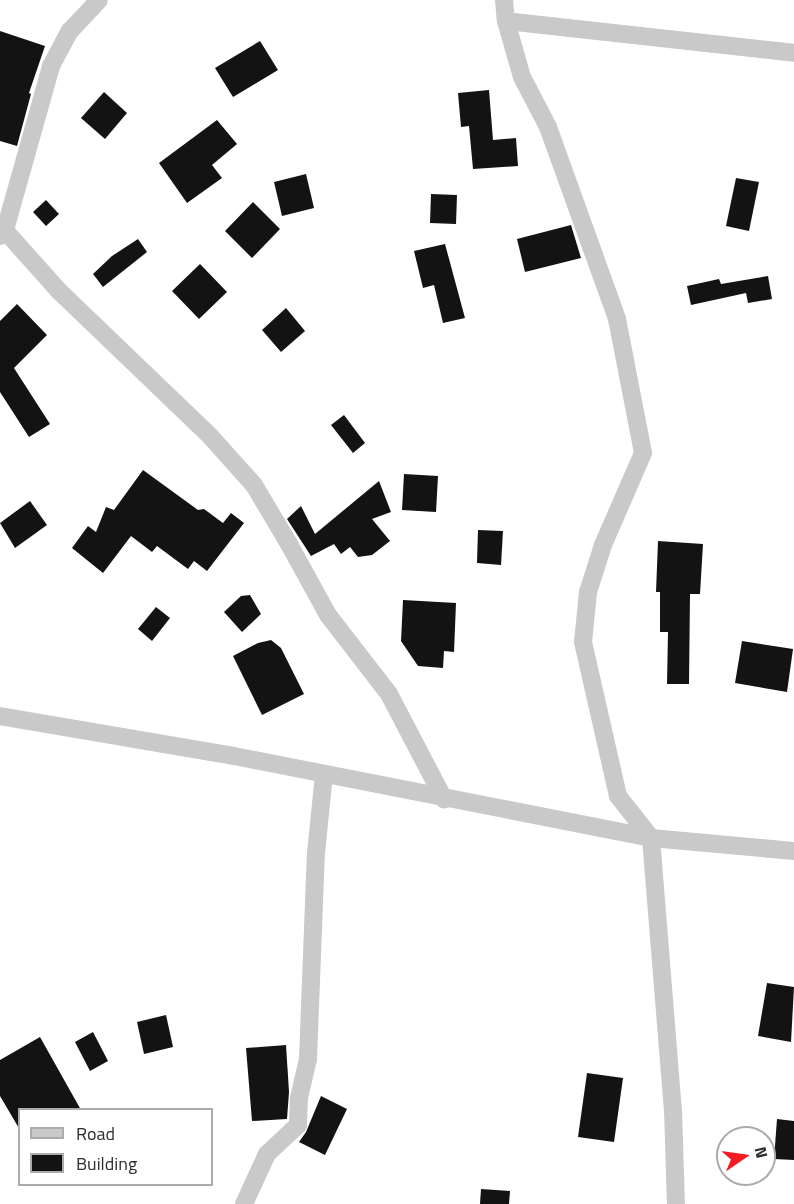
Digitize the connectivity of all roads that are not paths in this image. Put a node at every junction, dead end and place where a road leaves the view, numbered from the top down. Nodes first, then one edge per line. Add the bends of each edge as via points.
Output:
1 (99, 0) edge
2 (504, 0) edge
3 (506, 21) junction
4 (794, 53) edge
5 (2, 230) edge
6 (0, 716) edge
7 (324, 774) junction
8 (444, 799) junction
9 (651, 838) junction
10 (794, 851) edge
11 (244, 1204) edge
12 (676, 1204) edge

1 - 5 street via 70,32 51,66
2 - 3 street
3 - 4 street
3 - 9 street via 522,77 548,127 617,318 643,453 603,545 588,592 583,642 618,796
5 - 8 street via 58,291 210,436 254,485 328,615 389,694
6 - 7 street
7 - 8 street
7 - 11 street via 316,853 308,1059 299,1098 298,1125 267,1154
8 - 9 street
9 - 10 street
9 - 12 street via 673,1099

